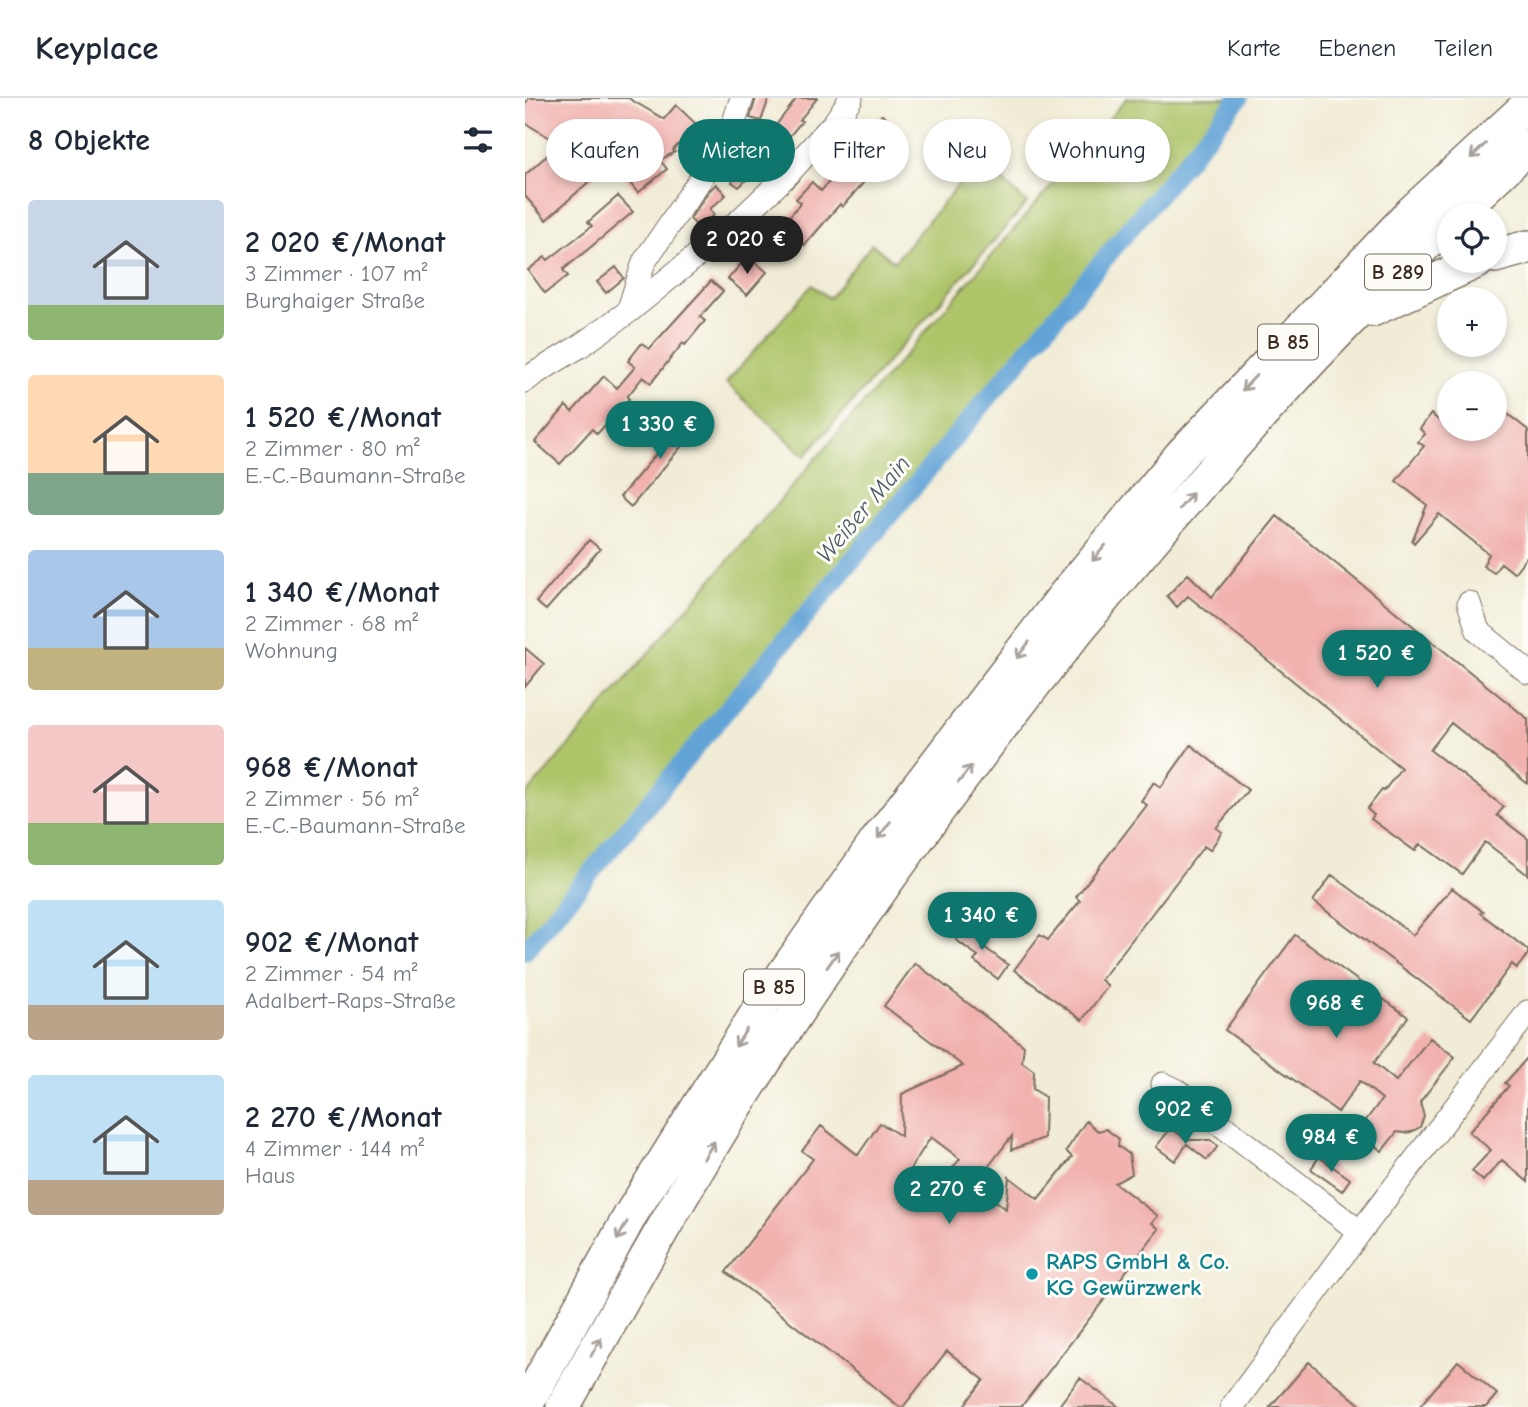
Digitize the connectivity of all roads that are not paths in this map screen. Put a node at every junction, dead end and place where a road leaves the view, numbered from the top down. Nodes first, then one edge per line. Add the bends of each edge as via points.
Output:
1 (742, 98) edge
2 (851, 98) edge
3 (1528, 105) edge
4 (1528, 147) edge
5 (1469, 203) edge
6 (1437, 234) edge
7 (1528, 247) edge
8 (1507, 253) edge
9 (1452, 273) edge
10 (628, 312) junction
11 (1347, 322) junction
12 (525, 381) edge
13 (1469, 603) dead end
14 (1528, 672) edge
15 (1528, 1012) edge
16 (1163, 1084) dead end
17 (1360, 1231) junction
18 (526, 1407) edge
19 (563, 1407) edge
20 (1232, 1407) edge

1 - 10 street via 729,137 644,262
2 - 10 street via 827,131 758,203
3 -> 18 highway, B 85 via 1412,212 1181,455 1023,649 876,842 764,1002 631,1214
4 - 5 highway
6 - 11 highway, B 289
7 - 8 highway
9 - 11 highway
10 - 12 street
19 -> 11 highway, B 85 via 731,1115 933,816 1094,608 1222,458
13 - 14 street via 1478,631
15 - 17 street
16 - 17 street via 1177,1090
17 - 20 street

